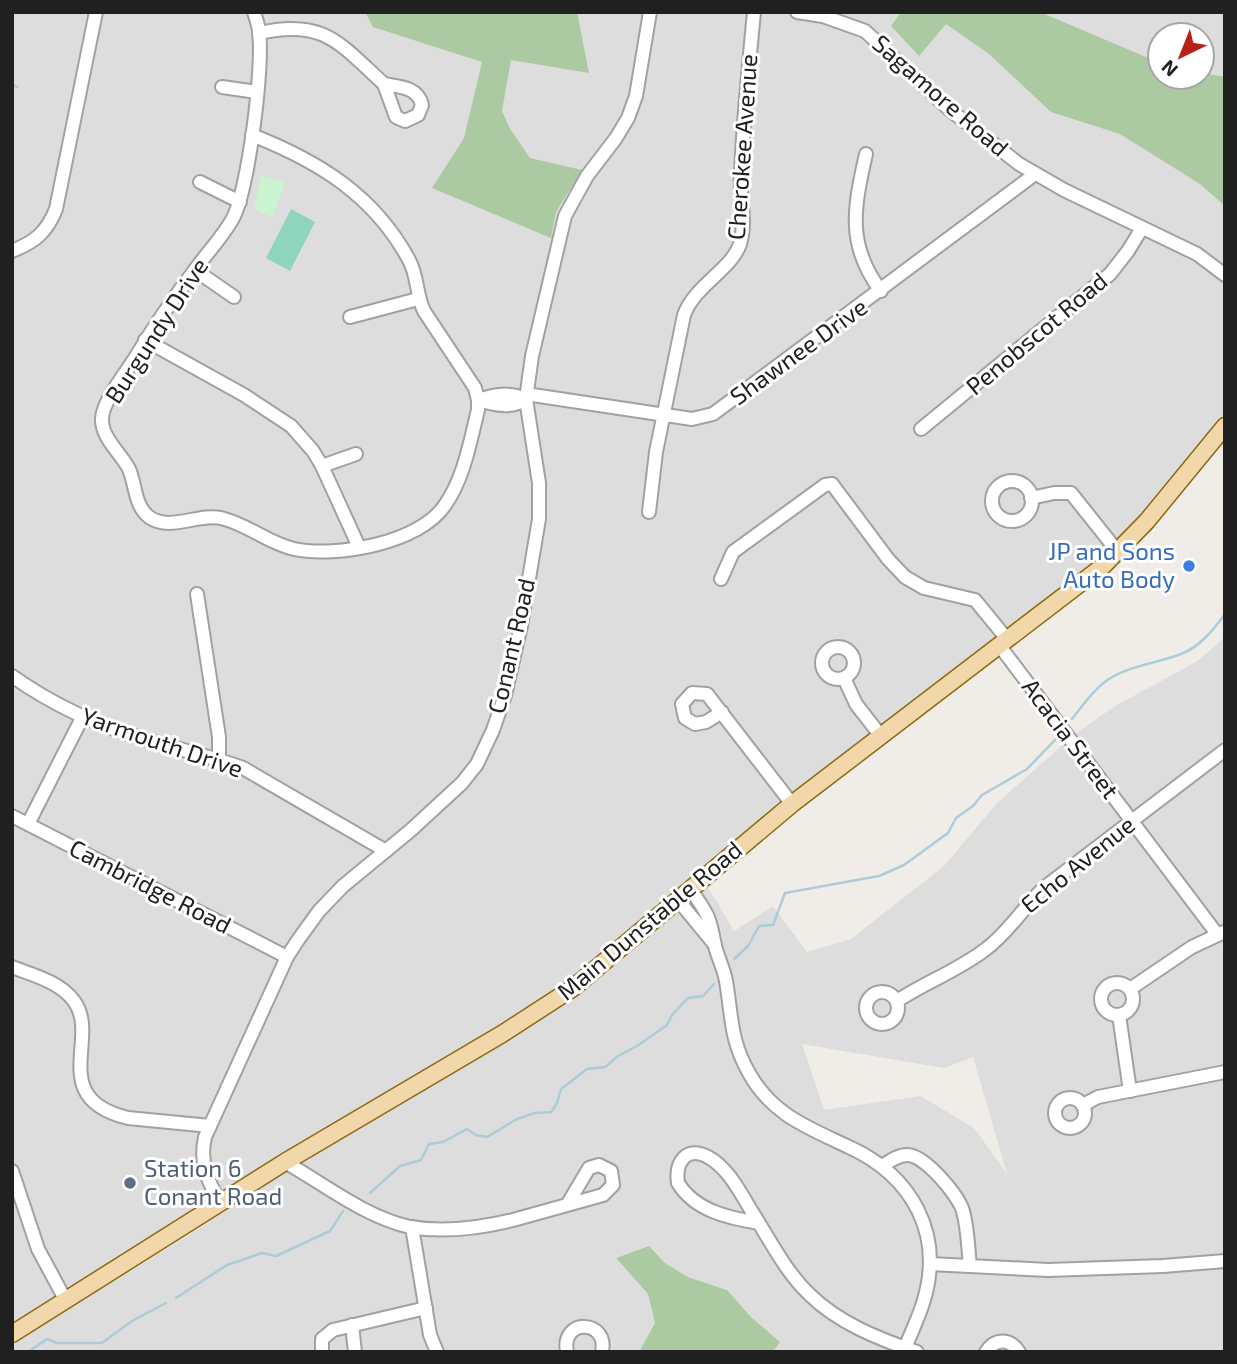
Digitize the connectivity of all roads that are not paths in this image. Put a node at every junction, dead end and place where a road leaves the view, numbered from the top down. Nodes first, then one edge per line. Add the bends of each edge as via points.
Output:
1 (96, 12) edge
2 (254, 12) edge
3 (650, 12) edge
4 (754, 12) edge
5 (797, 12) edge
6 (259, 33) junction
7 (384, 84) dead end
8 (222, 87) dead end
9 (257, 92) junction
10 (252, 135) junction
11 (866, 154) dead end
12 (1035, 174) junction
13 (200, 182) dead end
14 (240, 202) junction
15 (1142, 228) junction
16 (12, 251) edge
17 (195, 270) junction
18 (1225, 275) edge
19 (881, 291) junction
20 (234, 297) dead end
21 (418, 299) junction
22 (350, 317) dead end
23 (145, 340) junction
24 (526, 397) junction
25 (478, 400) junction
26 (663, 416) junction
27 (1225, 426) edge
28 (921, 429) dead end
29 (356, 454) dead end
30 (322, 466) junction
31 (1031, 498) dead end
32 (649, 512) dead end
33 (359, 547) junction
34 (1118, 552) junction
35 (721, 579) dead end
36 (197, 594) dead end
37 (1003, 642) junction
38 (12, 676) edge
39 (844, 678) dead end
40 (722, 712) dead end
41 (82, 718) junction
42 (880, 735) junction
43 (1225, 750) edge
44 (219, 759) junction
45 (792, 804) junction
46 (12, 816) edge
47 (1132, 821) junction
48 (28, 824) junction
49 (386, 851) junction
50 (684, 894) junction
51 (1221, 933) edge
52 (288, 957) junction
53 (12, 967) edge
54 (1130, 989) junction
55 (897, 1001) dead end
56 (1119, 1015) junction
57 (1225, 1072) edge
58 (1130, 1091) junction
59 (1083, 1105) dead end
60 (210, 1125) junction
61 (285, 1161) junction
62 (882, 1166) junction
63 (12, 1171) edge
64 (220, 1203) junction
65 (567, 1205) dead end
66 (759, 1223) junction
67 (412, 1227) junction
68 (1225, 1261) edge
69 (930, 1265) junction
70 (970, 1266) junction
71 (66, 1301) junction
72 (426, 1308) junction
73 (352, 1325) junction
74 (12, 1334) edge
75 (908, 1350) edge
76 (322, 1352) edge
77 (355, 1352) edge
78 (437, 1352) edge
79 (567, 1352) edge
80 (602, 1352) edge
81 (986, 1352) edge
82 (1019, 1352) edge

1 - 16 street via 56,209 44,232
2 - 6 street, Burgundy Drive
3 - 24 street, Conant Road via 628,118 565,216
4 - 26 street, Cherokee Avenue via 740,174 741,241 687,306
5 - 12 street, Sagamore Road via 865,32 950,110
6 - 7 street via 288,28 323,33
6 - 9 street, Burgundy Drive
8 - 9 street
9 - 10 street, Burgundy Drive
10 - 14 street, Burgundy Drive
10 - 21 street via 308,159 352,190 405,253 414,271
11 - 19 street via 856,200 856,236 866,269
12 - 15 street, Sagamore Road
12 - 19 street, Shawnee Drive
13 - 14 street
14 - 17 street, Burgundy Drive
15 - 18 street, Sagamore Road via 1197,254
15 - 28 street, Penobscot Road via 1110,274
17 - 20 street
17 - 23 street, Burgundy Drive
19 - 26 street, Shawnee Drive via 718,411 692,419
21 - 22 street
21 - 25 street via 471,381
23 - 30 street via 280,417
23 - 33 street, Burgundy Drive via 102,418 106,435 128,469 147,515 161,523 220,518 304,551
24 - 25 street via 492,394
24 - 26 street, Shawnee Drive
24 - 49 street, Conant Road via 539,483 539,519 522,626 505,695 470,774
25 - 33 street, Burgundy Drive via 463,465 445,506 416,529
26 - 32 street, Cherokee Avenue
27 - 34 main road, Main Dunstable Road
29 - 30 street
30 - 33 street
31 - 34 street via 1071,493
34 - 37 main road, Main Dunstable Road
35 - 37 street, Acacia Street via 733,552 832,484 905,577 925,589 975,600
36 - 44 street
37 - 42 main road, Main Dunstable Road
37 - 47 street, Acacia Street
38 - 41 street, Yarmouth Drive
39 - 42 street via 856,704
40 - 45 street
41 - 44 street, Yarmouth Drive
41 - 48 street
42 - 45 main road, Main Dunstable Road
43 - 47 street, Echo Avenue
44 - 49 street, Yarmouth Drive via 263,779
45 - 50 main road, Main Dunstable Road
46 - 48 street, Cambridge Road
47 - 51 street, Acacia Street
47 - 55 street, Echo Avenue via 1031,899 984,951
48 - 52 street, Cambridge Road
49 - 52 street, Conant Road via 327,903
50 - 61 main road, Main Dunstable Road via 542,1010
50 - 62 street via 715,946 727,982 733,1037 757,1087 788,1118
51 - 54 street
52 - 60 street, Conant Road
53 - 60 street via 55,985 74,1002 81,1021 81,1077 88,1093 104,1109 128,1118
54 - 56 street via 1132,1005
54 - 56 street via 1115,984 1103,993 1105,1009
56 - 58 street
57 - 58 street
58 - 59 street
60 - 64 street, Conant Road via 202,1161
61 - 64 main road, Main Dunstable Road
61 - 67 street via 365,1209
62 - 69 street via 902,1185 921,1214
62 - 70 street via 895,1157 916,1157 948,1186 963,1212
63 - 71 street via 38,1249
64 - 71 main road, Main Dunstable Road
65 - 67 street via 490,1225
66 - 66 street via 721,1215 691,1198 678,1183 681,1160 695,1153 711,1158
66 - 75 street via 790,1271 820,1304 868,1334
67 - 72 street
68 - 70 street via 1048,1270
69 - 70 street
69 - 75 street
71 - 74 main road, Main Dunstable Road
72 - 73 street
72 - 78 street
73 - 76 street via 327,1333 321,1342
73 - 77 street
79 - 80 street via 570,1333 586,1326 600,1335
81 - 82 street via 1000,1341 1011,1343

